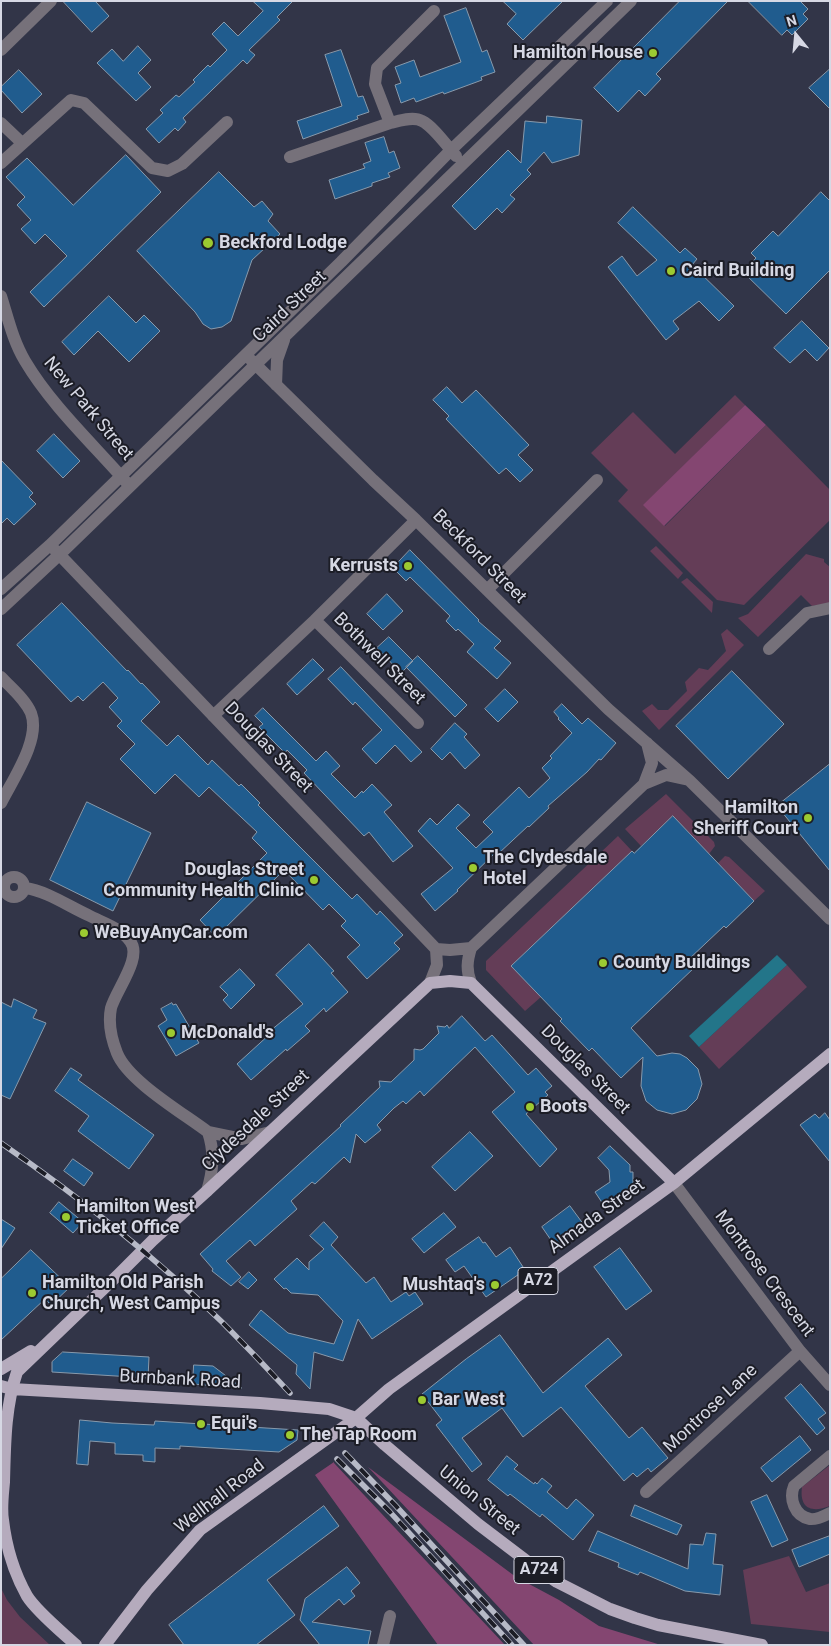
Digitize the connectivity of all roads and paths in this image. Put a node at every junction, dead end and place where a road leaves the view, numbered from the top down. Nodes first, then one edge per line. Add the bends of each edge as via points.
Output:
1 (51, 1) edge
2 (607, 1) edge
3 (631, 1) edge
4 (434, 11) dead end
5 (1, 50) edge
6 (227, 122) dead end
7 (1, 123) edge
8 (390, 123) junction
9 (22, 143) junction
10 (451, 150) junction
11 (290, 157) dead end
12 (1, 163) edge
13 (463, 164) junction
14 (1, 296) edge
15 (286, 335) junction
16 (245, 355) junction
17 (256, 365) junction
18 (276, 385) junction
19 (121, 476) junction
20 (597, 480) dead end
21 (130, 486) junction
22 (416, 520) junction
23 (50, 545) junction
24 (59, 555) junction
25 (1, 589) edge
26 (487, 590) junction
27 (830, 608) edge
28 (1, 609) edge
29 (315, 620) junction
30 (769, 649) dead end
31 (1, 677) edge
32 (213, 716) junction
33 (418, 724) dead end
34 (647, 743) junction
35 (690, 781) junction
36 (644, 784) junction
37 (1, 803) edge
38 (4, 876) edge
39 (25, 888) junction
40 (830, 919) edge
41 (471, 948) junction
42 (436, 949) junction
43 (430, 983) junction
44 (471, 983) junction
45 (830, 1054) edge
46 (208, 1132) junction
47 (270, 1132) junction
48 (674, 1183) junction
49 (207, 1191) junction
50 (50, 1339) junction
51 (800, 1351) junction
52 (1, 1369) edge
53 (830, 1385) edge
54 (6, 1387) edge
55 (356, 1418) junction
56 (830, 1456) edge
57 (646, 1492) dead end
58 (830, 1513) edge
59 (390, 1616) dead end
60 (76, 1645) edge
61 (104, 1645) edge
62 (383, 1645) edge
63 (762, 1645) edge

1 - 5 street
2 - 10 street, Caird Street
3 - 13 street, Caird Street
4 - 8 street via 377,68 375,84
6 - 9 street via 182,164 168,171 152,168 84,103 78,101 71,100 65,104
7 - 9 street
8 - 10 street via 404,119 421,120
8 - 11 street
9 - 12 street
10 - 13 street
10 - 16 street, Caird Street
13 - 15 street, Caird Street
14 - 19 street, New Park Street via 15,340 47,394
15 - 17 street, Caird Street
15 - 18 street via 277,360
16 - 17 street, Beckford Street
16 - 19 street, Caird Street
17 - 18 street, Beckford Street
17 - 21 street, Caird Street
18 - 22 street, Beckford Street
19 - 21 street, New Park Street
19 - 23 street, Caird Street
20 - 26 street
21 - 24 street, Caird Street
22 - 26 street, Beckford Street
22 - 29 street, Bothwell Street
23 - 24 street, Douglas Street
23 - 25 street, Caird Street
24 - 28 street, Caird Street
24 - 32 street, Douglas Street
26 - 34 street, Beckford Street
27 - 30 street via 807,613
29 - 32 street, Bothwell Street
29 - 33 street, Bothwell Street
31 - 37 street via 26,705 33,730 24,758
32 - 42 street, Douglas Street
34 - 35 street, Beckford Street
34 - 36 street via 652,764
35 - 36 street via 666,775
35 - 40 street, Beckford Street
36 - 41 street
38 - 39 street via 20,879
38 - 39 street via 4,889 9,897 19,897
39 - 46 street via 113,928 130,941 134,957 112,1008 109,1024 117,1054 133,1074
41 - 42 street
41 - 44 street via 467,962
42 - 43 street via 437,965
43 - 44 main road via 450,980
43 - 47 main road, Clydesdale Street
44 - 48 main road, Douglas Street
45 - 48 main road, Almada Street / A72
46 - 47 street via 242,1139
46 - 49 street via 213,1165
47 - 49 main road, Clydesdale Street
48 - 51 street, Montrose Crescent
48 - 55 main road, Almada Street / A72 via 389,1389
49 - 50 main road, Clydesdale Street
50 - 52 main road, Clydesdale Street
50 - 54 main road, Clydesdale Street
51 - 53 street, Montrose Crescent
51 - 57 street, Montrose Lane
54 - 55 main road, Burnbank Road / A724 via 329,1409
54 - 60 main road, Clydesdale Street via 3,1519 11,1558 28,1597
55 - 61 main road, Wellhall Road via 200,1530
55 - 63 main road, Union Street / A724 via 478,1524 557,1582 635,1618
56 - 58 street via 794,1486 791,1493 795,1508 801,1515 811,1519
59 - 62 street

